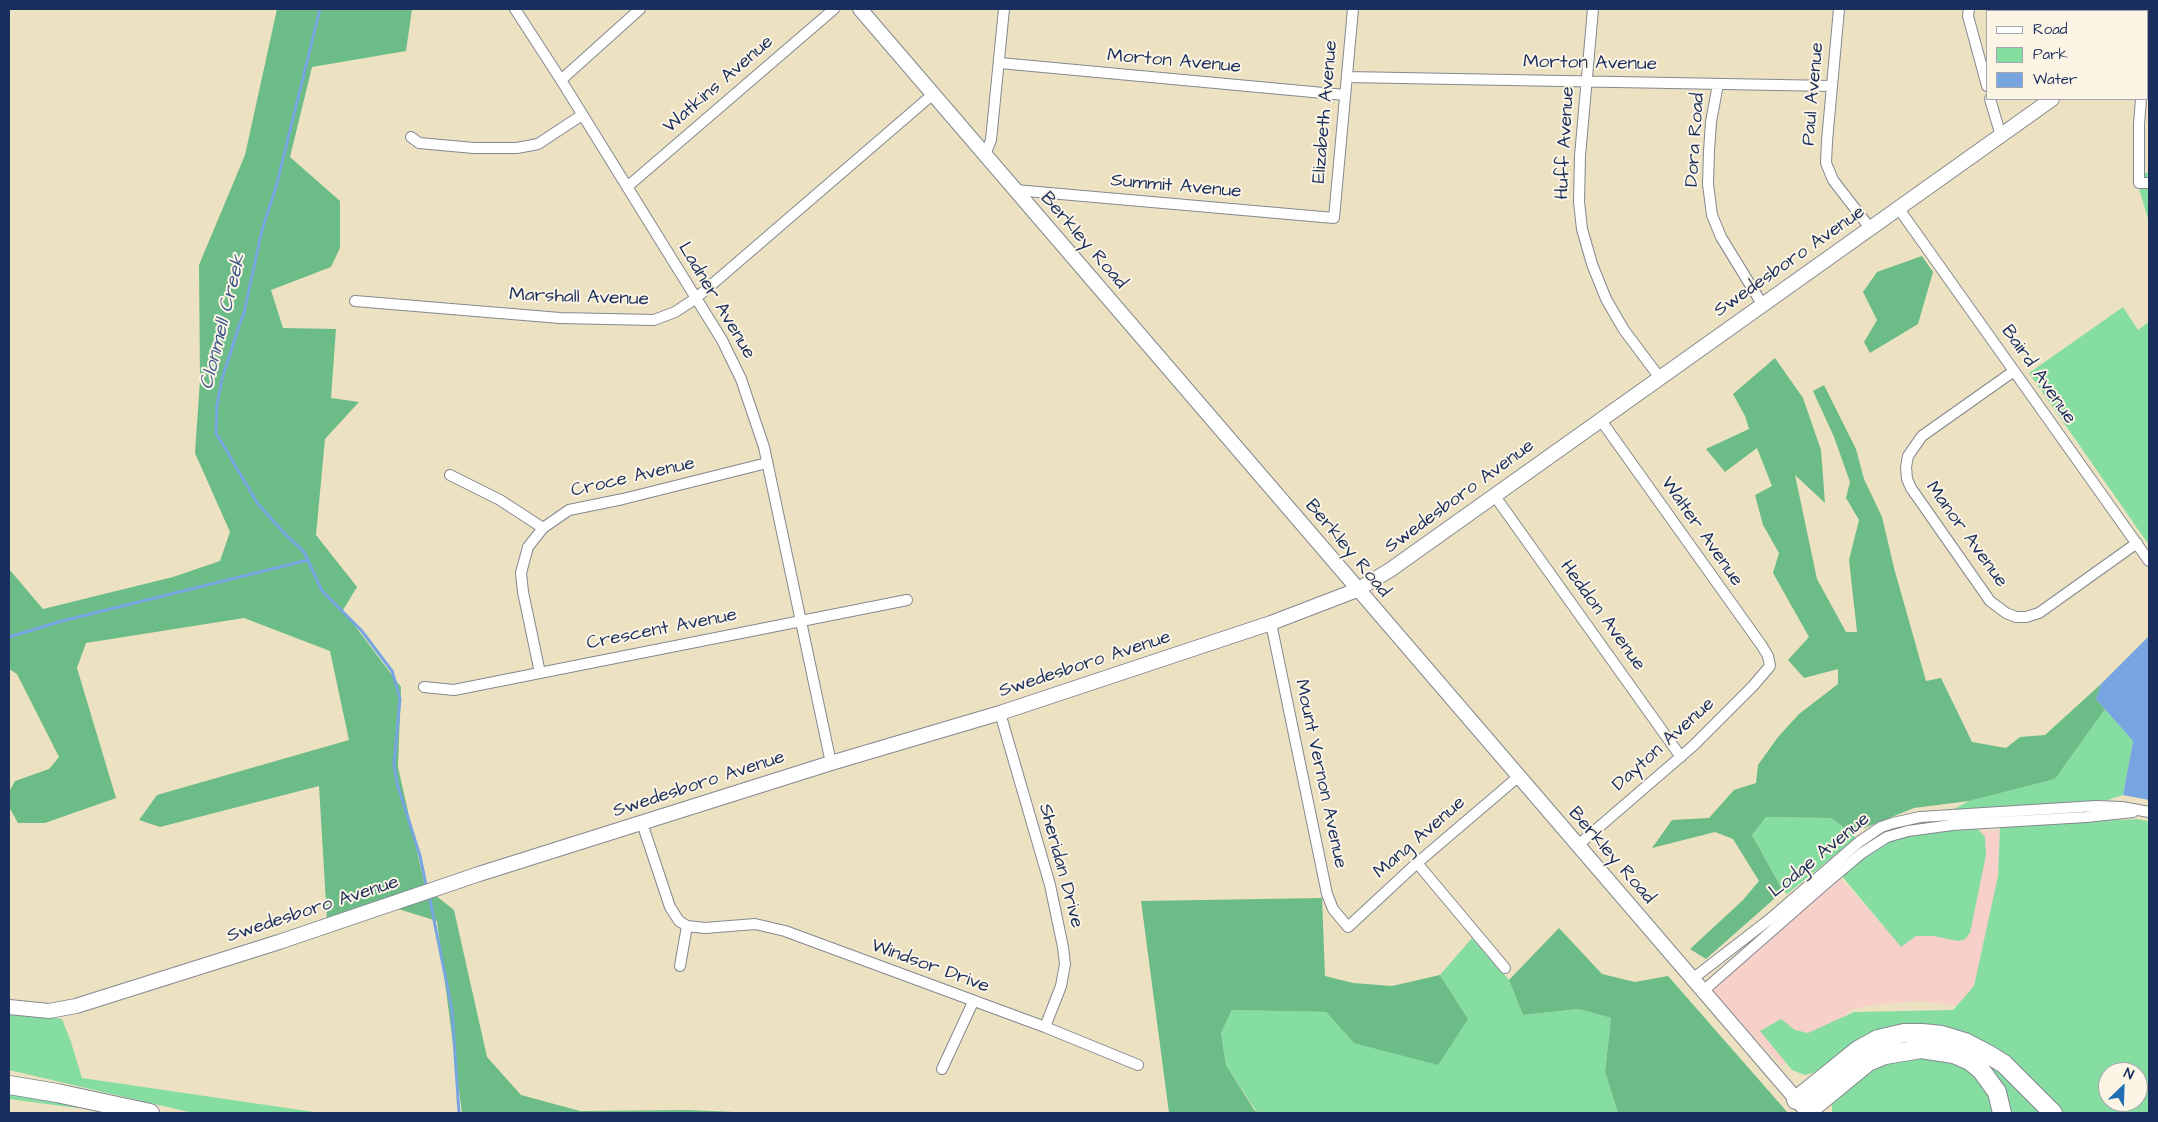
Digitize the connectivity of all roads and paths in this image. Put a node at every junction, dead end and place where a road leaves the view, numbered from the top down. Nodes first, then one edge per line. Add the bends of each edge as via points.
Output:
1 (515, 9) edge
2 (640, 9) edge
3 (834, 9) edge
4 (860, 9) edge
5 (1004, 9) edge
6 (1353, 9) edge
7 (1593, 9) edge
8 (1839, 9) edge
9 (1969, 9) edge
10 (1000, 63) junction
11 (1347, 77) junction
12 (561, 80) junction
13 (1587, 80) junction
14 (1986, 82) edge
15 (1718, 84) junction
16 (1832, 86) junction
17 (932, 95) junction
18 (1345, 95) junction
19 (1990, 100) edge
20 (2051, 100) edge
21 (2141, 100) edge
22 (582, 115) junction
23 (2000, 136) junction
24 (411, 137) dead end
25 (985, 155) junction
26 (2144, 183) edge
27 (627, 187) junction
28 (1015, 190) junction
29 (1899, 209) junction
30 (1334, 218) joint
31 (1870, 228) junction
32 (695, 300) junction
33 (355, 301) dead end
34 (1762, 304) junction
35 (2014, 371) junction
36 (1660, 378) junction
37 (1600, 419) junction
38 (767, 463) junction
39 (450, 475) dead end
40 (1494, 496) junction
41 (543, 528) junction
42 (2137, 544) junction
43 (2149, 561) edge
44 (1357, 590) junction
45 (907, 600) dead end
46 (800, 620) junction
47 (1271, 623) junction
48 (1770, 666) joint
49 (540, 672) junction
50 (424, 688) dead end
51 (1000, 713) junction
52 (1681, 757) junction
53 (831, 763) junction
54 (1518, 777) junction
55 (2145, 812) edge
56 (642, 823) junction
57 (1577, 846) junction
58 (1417, 862) junction
59 (687, 926) junction
60 (1348, 927) joint
61 (680, 966) dead end
62 (1505, 968) dead end
63 (1692, 980) junction
64 (1702, 992) junction
65 (973, 1002) junction
66 (9, 1008) edge
67 (1045, 1027) junction
68 (1138, 1065) dead end
69 (942, 1070) dead end
70 (9, 1085) edge
71 (1802, 1106) edge
72 (150, 1113) edge
73 (2002, 1113) edge
74 (2054, 1113) edge

1 - 12 street, Ladner Avenue
2 - 12 street
3 - 27 street, Watkins Avenue
4 - 17 street, Berkley Road
5 - 10 street
6 - 11 street, Elizabeth Avenue
7 - 13 street, Huff Avenue
8 - 16 street, Paul Avenue
9 - 14 street via 1968,16
10 - 18 street, Morton Avenue
10 - 25 street via 991,140
11 - 13 street, Morton Avenue
11 - 18 street, Elizabeth Avenue
12 - 22 street, Ladner Avenue
13 - 15 street, Morton Avenue
13 - 36 street, Huff Avenue via 1579,186 1585,241 1595,275 1609,304
15 - 16 street, Morton Avenue
15 - 34 street, Dora Road via 1709,151 1708,184 1712,215
16 - 31 street, Paul Avenue via 1826,162 1833,180
17 - 25 street, Berkley Road
17 - 32 street, Marshall Avenue
18 - 30 street, Elizabeth Avenue
19 - 23 street
20 - 23 street, Swedesboro Avenue
21 - 26 street via 2139,124
22 - 24 street via 538,144 516,148 419,143
22 - 27 street, Ladner Avenue
23 - 29 street, Swedesboro Avenue
25 - 28 street, Berkley Road
27 - 32 street, Ladner Avenue
28 - 30 street, Summit Avenue
28 - 44 street, Berkley Road
29 - 31 street, Swedesboro Avenue
29 - 35 street, Baird Avenue
31 - 34 street, Swedesboro Avenue
32 - 33 street, Marshall Avenue via 654,320 634,321
32 - 38 street, Ladner Avenue via 722,340 741,379
34 - 36 street, Swedesboro Avenue
35 - 42 street, Baird Avenue
35 - 42 street, Manor Avenue via 1922,436 1908,456 1906,467 1911,488 1990,601 2016,616 2039,613
36 - 37 street, Swedesboro Avenue
37 - 40 street, Swedesboro Avenue
37 - 48 street, Walter Avenue via 1762,646
38 - 41 street, Croce Avenue via 569,510
38 - 46 street, Ladner Avenue
39 - 41 street via 500,500
40 - 44 street, Swedesboro Avenue
40 - 52 street, Heddon Avenue
41 - 49 street, Croce Avenue via 528,547 521,574
42 - 43 street, Baird Avenue
44 - 47 street, Swedesboro Avenue
44 - 54 street, Berkley Road
45 - 46 street, Crescent Avenue
46 - 49 street, Crescent Avenue
46 - 53 street, Ladner Avenue
47 - 51 street, Swedesboro Avenue
47 - 60 street, Mount Vernon Avenue via 1327,894 1333,909
48 - 52 street, Dayton Avenue
49 - 50 street, Crescent Avenue via 454,690
51 - 53 street, Swedesboro Avenue
51 - 67 street, Sheridan Drive via 1050,885 1064,947 1061,986
52 - 57 street, Dayton Avenue
53 - 56 street, Swedesboro Avenue
54 - 57 street, Berkley Road
54 - 58 street, Mang Avenue
55 - 63 street, Lodge Avenue via 2110,806 1920,816 1881,827
55 - 64 street, Lodge Avenue via 1952,825 1908,830 1887,837 1824,884
56 - 59 street via 670,907 679,921
56 - 66 street, Swedesboro Avenue via 76,1006 49,1011
57 - 63 street, Berkley Road
58 - 60 street, Mang Avenue
58 - 62 street
59 - 61 street
59 - 65 street, Windsor Drive via 705,928 755,924 770,927
63 - 64 street, Berkley Road
64 - 71 street, Berkley Road
65 - 67 street, Windsor Drive
65 - 69 street
67 - 68 street, Windsor Drive
70 - 72 highway
71 - 73 highway via 1868,1062 1885,1055 1921,1049 1954,1054 1981,1070 1997,1092
71 - 74 highway via 1858,1050 1878,1039 1922,1033 1966,1042 1988,1054 2004,1064

